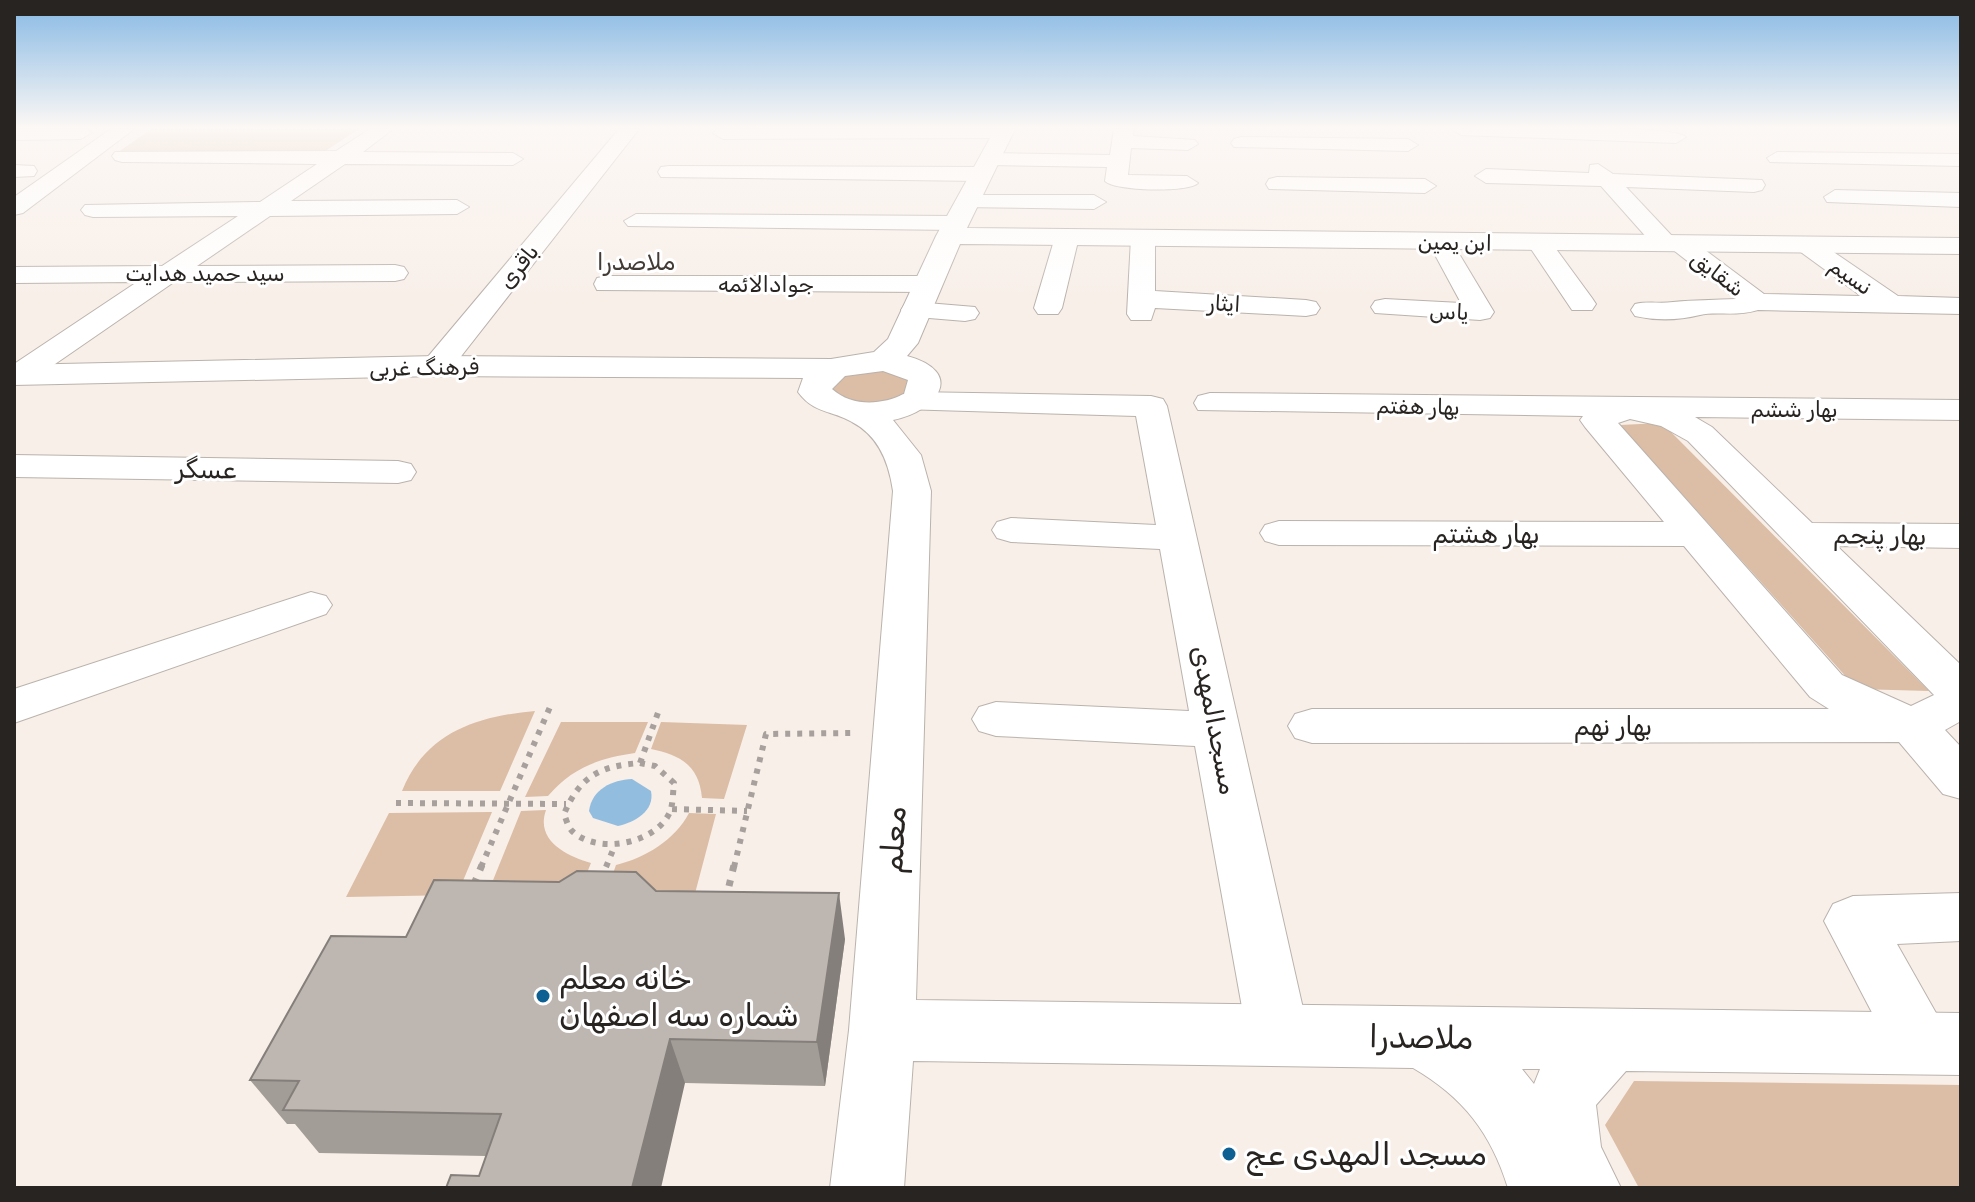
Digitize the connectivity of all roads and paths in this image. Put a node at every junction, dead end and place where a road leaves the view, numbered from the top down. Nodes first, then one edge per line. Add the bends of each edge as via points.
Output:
1 (46, 185) edge
2 (300, 185) edge
3 (584, 185) edge
4 (976, 185) edge
5 (1330, 185) edge
6 (1612, 185) edge
7 (1425, 186) dead end
8 (1835, 197) dead end
9 (1961, 200) edge
10 (1094, 202) dead end
11 (1601, 206) dead end
12 (457, 207) dead end
13 (1631, 207) junction
14 (14, 208) edge
15 (267, 208) junction
16 (93, 210) dead end
17 (636, 221) dead end
18 (957, 221) junction
19 (1067, 237) junction
20 (1143, 238) junction
21 (1440, 242) junction
22 (1539, 243) junction
23 (1672, 243) junction
24 (1807, 245) junction
25 (1961, 246) edge
26 (169, 273) junction
27 (395, 273) dead end
28 (14, 275) edge
29 (607, 284) dead end
30 (920, 297) junction
31 (1757, 302) junction
32 (1582, 304) dead end
33 (1961, 306) edge
34 (1385, 307) dead end
35 (1895, 307) junction
36 (1048, 308) dead end
37 (1306, 308) dead end
38 (1645, 310) dead end
39 (965, 313) dead end
40 (883, 361) junction
41 (437, 366) junction
42 (834, 369) junction
43 (15, 381) edge
44 (820, 400) junction
45 (913, 402) junction
46 (1210, 403) dead end
47 (1627, 408) junction
48 (1961, 410) edge
49 (863, 413) junction
50 (14, 466) edge
51 (398, 472) dead end
52 (912, 491) junction
53 (1011, 530) dead end
54 (1279, 533) dead end
55 (1693, 534) junction
56 (1799, 534) junction
57 (1961, 536) edge
58 (1178, 538) junction
59 (311, 605) dead end
60 (14, 706) edge
61 (550, 707) dead end
62 (659, 710) dead end
63 (996, 719) dead end
64 (1312, 726) dead end
65 (1913, 726) junction
66 (1961, 726) edge
67 (1217, 730) junction
68 (899, 733) junction
69 (640, 763) junction
70 (1961, 780) edge
71 (396, 803) dead end
72 (508, 803) junction
73 (566, 804) junction
74 (672, 809) junction
75 (747, 811) junction
76 (615, 845) junction
77 (599, 883) edge
78 (729, 886) dead end
79 (470, 894) edge
80 (1961, 917) edge
81 (882, 1030) junction
82 (1278, 1035) junction
83 (1421, 1037) junction
84 (1613, 1039) junction
85 (1941, 1044) edge
86 (867, 1188) edge
87 (1545, 1188) edge
88 (1584, 1188) edge

1 - 14 street
2 - 15 street
3 - 41 street, باقری
4 - 18 street
5 - 7 street
6 - 13 street, شقایق
8 - 9 street
10 - 18 street
11 - 13 street
12 - 15 street
13 - 23 street, شقایق
15 - 16 street
15 - 26 street
17 - 18 street
18 - 19 street, ابن یمین
18 - 30 street
19 - 20 street, ابن یمین
19 - 36 street
20 - 21 street, ابن یمین
20 - 37 street, ایثار via 1141,306
21 - 22 street, ابن یمین
21 - 34 street, یاس via 1480,312
22 - 23 street, ابن یمین
22 - 32 street
23 - 24 street, ابن یمین
23 - 31 street, شقایق
24 - 25 street, ابن یمین
24 - 35 street, نسیم
26 - 27 street, سید حمید هدایت
26 - 28 street, سید حمید هدایت
26 - 43 street
29 - 30 street, جوادالائمه
30 - 39 street, جوادالائمه
30 - 40 street via 898,349
31 - 35 street, نسیم
31 - 38 street, نسیم via 1736,308
33 - 35 street, نسیم
40 - 42 street, فرهنگ غربی
40 - 45 street via 924,376 923,394
41 - 42 street, فرهنگ غربی
41 - 43 street, فرهنگ غربی
42 - 44 street via 816,384
43 - 44 street, فرهنگ غربی via 713,385
44 - 49 street, فرهنگ غربی
45 - 49 street
45 - 52 street via 928,433
45 - 58 street, مسجدالمهدی via 1151,406
46 - 47 street, بهار هفتم
47 - 48 street, بهار ششم
47 - 55 street via 1597,420
47 - 56 street via 1673,419 1700,434
49 - 52 street via 907,459
50 - 51 street, عسگر
52 - 68 street, معلم
53 - 58 street
54 - 55 street, بهار هشتم
55 - 65 street via 1826,686
56 - 57 street, بهار پنجم
56 - 65 street via 1959,690 1953,705
58 - 67 street, مسجدالمهدی
59 - 60 street
61 - 72 path
62 - 69 path
63 - 67 street
64 - 65 street, بهار نهم
65 - 66 street, بهار نهم
65 - 70 street
67 - 82 street, مسجدالمهدی
68 - 75 path via 766,734
68 - 81 street, معلم
69 - 73 path via 587,778
69 - 74 path via 655,766 674,783
71 - 72 path
72 - 73 path
72 - 79 path
73 - 76 path via 565,818 581,840
74 - 75 path
74 - 76 path via 650,833
75 - 78 path
76 - 77 path
80 - 85 street via 1853,921
81 - 82 street, ملاصدرا
81 - 86 street, معلم
82 - 83 street, ملاصدرا
83 - 84 street, ملاصدرا
83 - 87 street via 1466,1061 1505,1097 1532,1147
84 - 85 street, ملاصدرا
84 - 88 street via 1569,1082 1561,1110 1564,1146

